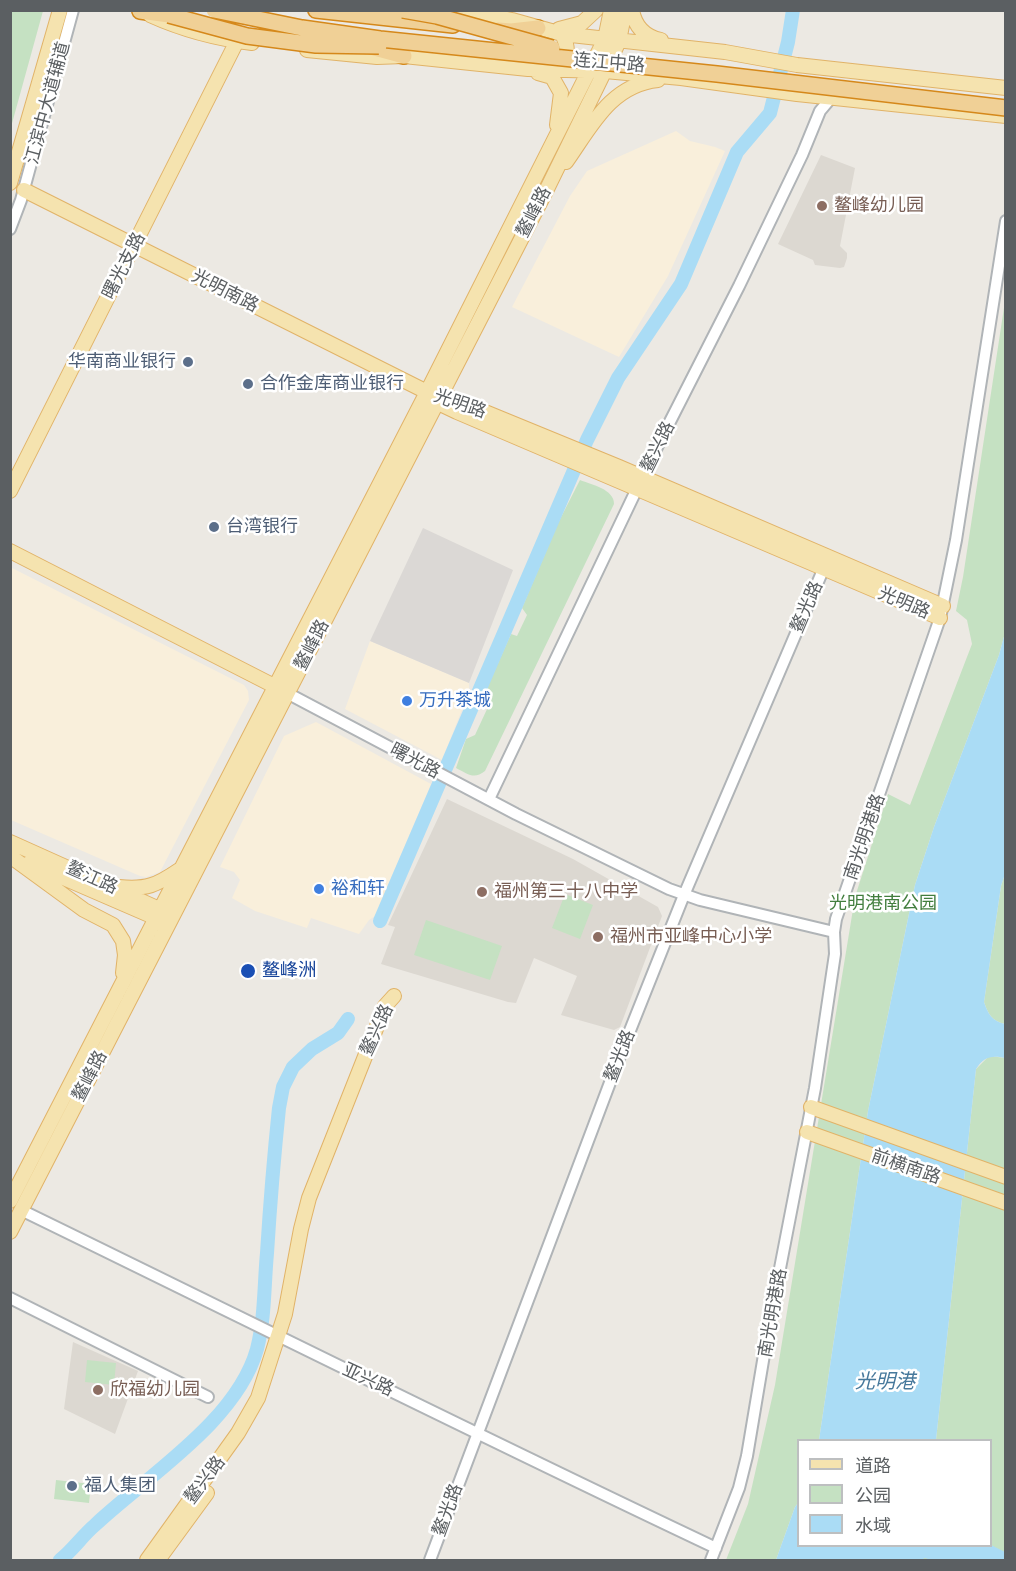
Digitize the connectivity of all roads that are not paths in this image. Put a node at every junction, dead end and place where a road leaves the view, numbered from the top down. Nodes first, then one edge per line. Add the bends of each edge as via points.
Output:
1 (50, 10) edge
2 (60, 10) edge
3 (73, 10) edge
4 (214, 10) edge
5 (256, 10) edge
6 (316, 10) edge
7 (403, 10) edge
8 (463, 10) edge
9 (596, 10) edge
10 (611, 10) edge
11 (625, 10) edge
12 (632, 10) edge
13 (140, 11) edge
14 (174, 13) edge
15 (550, 31) junction
16 (612, 40) junction
17 (237, 41) junction
18 (426, 43) junction
19 (552, 48) junction
20 (725, 52) junction
21 (404, 56) junction
22 (528, 69) junction
23 (555, 69) junction
24 (589, 71) junction
25 (605, 71) junction
26 (681, 78) junction
27 (1005, 88) edge
28 (831, 98) junction
29 (1005, 99) edge
30 (1005, 108) edge
31 (1005, 116) edge
32 (554, 139) junction
33 (10, 152) edge
34 (10, 183) edge
35 (24, 190) junction
36 (546, 190) junction
37 (1005, 221) edge
38 (10, 229) edge
39 (135, 245) junction
40 (435, 396) junction
41 (641, 483) junction
42 (10, 491) edge
43 (10, 551) edge
44 (826, 563) junction
45 (942, 612) junction
46 (281, 690) junction
47 (489, 800) junction
48 (10, 842) edge
49 (10, 855) edge
50 (181, 869) junction
51 (109, 886) junction
52 (684, 895) junction
53 (164, 916) junction
54 (834, 932) junction
55 (122, 982) junction
56 (811, 1107) junction
57 (807, 1132) junction
58 (1005, 1177) edge
59 (1005, 1203) edge
60 (16, 1206) edge
61 (10, 1232) edge
62 (10, 1298) edge
63 (279, 1336) junction
64 (208, 1397) dead end
65 (478, 1432) junction
66 (716, 1548) junction
67 (147, 1560) edge
68 (158, 1560) edge
69 (430, 1560) edge
70 (711, 1560) edge

1 - 33 main road
2 - 34 main road
3 - 35 street, 江滨中大道辅道
4 - 18 highway, 连江中路, bridge via 302,28
5 - 19 highway, 连江中路, bridge
6 - 15 highway, bridge via 503,30
7 - 19 highway, bridge via 437,15
8 - 15 main road
9 - 15 main road via 577,25
10 - 16 main road
11 - 16 main road
12 - 20 main road via 648,37
13 - 14 highway
13 - 17 main road via 170,24
14 - 18 highway, bridge via 247,36 307,44 348,47
14 - 21 highway via 379,48
15 - 16 main road
15 - 23 main road via 567,43 567,54
16 - 20 main road
16 - 24 main road, 鳌峰路
16 - 25 main road, 鳌峰路 via 612,56
17 - 21 main road via 337,54
17 - 39 main road, 曙光支路
18 - 30 highway, 连江中路, bridge
19 - 29 highway, 连江中路
20 - 27 main road via 797,65
21 - 22 main road
22 - 23 main road
22 - 32 main road via 552,77 561,93
23 - 24 main road
24 - 25 main road
24 - 32 main road, 鳌峰路
25 - 26 main road
25 - 36 main road, 鳌峰路
26 - 28 main road
26 - 36 main road via 637,84 608,103
28 - 31 main road
28 - 41 street, 鳌兴路 via 820,111
32 - 40 main road, 鳌峰路
35 - 38 street, 江滨中大道辅道
35 - 39 main road, 光明南路
36 - 40 main road, 鳌峰路
37 - 45 street, 南光明港路
39 - 40 main road, 光明南路
39 - 42 main road, 曙光支路
40 - 41 main road, 光明路
40 - 46 main road, 鳌峰路
41 - 44 main road, 光明路
41 - 47 street, 鳌兴路
43 - 46 main road, 曙光路
44 - 45 main road, 光明路
44 - 52 street, 鳌光路
45 - 54 street, 南光明港路
46 - 47 street, 曙光路
46 - 50 main road, 鳌峰路
46 - 53 main road, 鳌峰路
47 - 52 street, 曙光路
48 - 51 main road, 鳌江路
49 - 53 main road, 鳌江路
49 - 55 main road via 84,910 113,925 123,941
50 - 51 main road via 146,888
50 - 53 main road, 鳌峰路
51 - 53 main road, 鳌江路
52 - 54 street, 曙光路
52 - 65 street, 鳌光路
53 - 55 main road, 鳌峰路
53 - 60 main road, 鳌峰路
54 - 56 street, 南光明港路 via 836,954
55 - 60 main road, 鳌峰路
56 - 57 street, 南光明港路
56 - 58 main road, 前横南路
57 - 59 main road, 前横南路
57 - 66 street, 南光明港路 via 747,1456
60 - 61 main road, 鳌峰路
60 - 63 street, 亚兴路
62 - 64 street
63 - 63 main road, 鳌兴路 via 316,1199 394,1008 394,996 386,1006 309,1198
63 - 65 street, 亚兴路
63 - 67 main road, 鳌兴路 via 258,1398 238,1433
63 - 68 main road, 鳌兴路 via 273,1381 250,1430
65 - 66 street, 亚兴路
65 - 69 street, 鳌光路
66 - 70 street, 南光明港路

